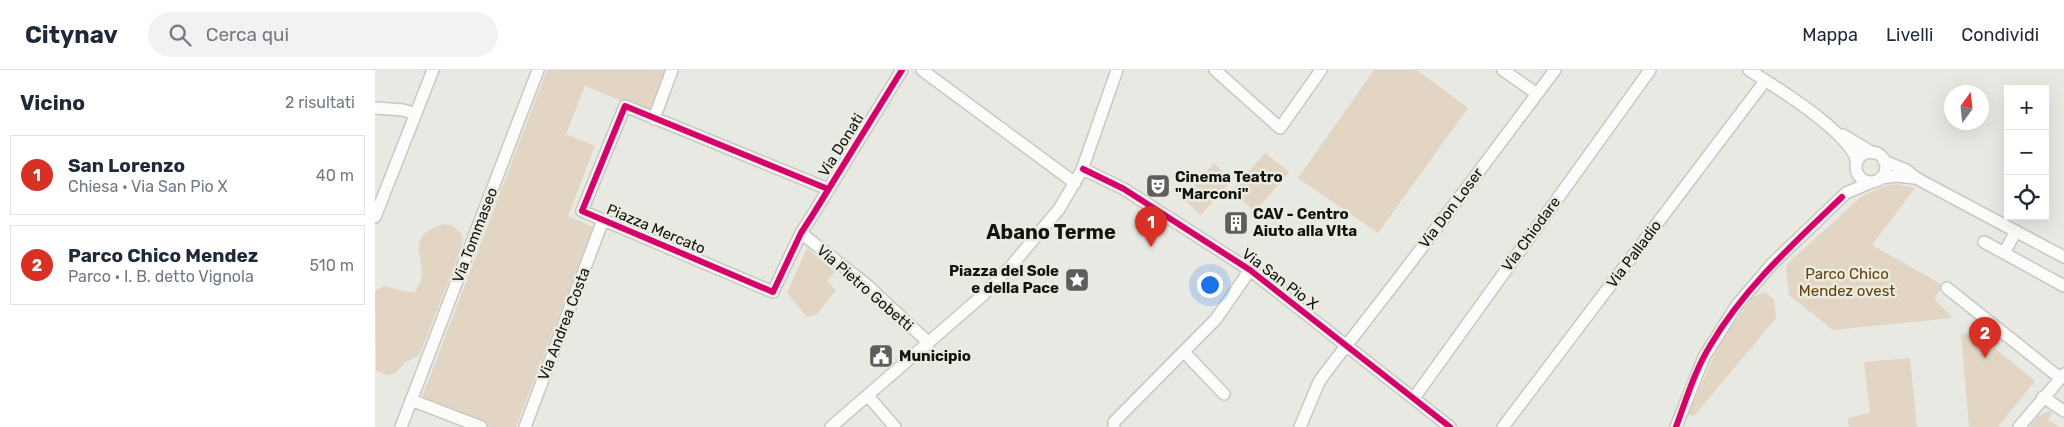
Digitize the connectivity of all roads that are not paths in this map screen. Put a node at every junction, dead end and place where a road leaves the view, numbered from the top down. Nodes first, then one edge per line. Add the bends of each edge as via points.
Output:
1 (433, 70) edge
2 (538, 70) edge
3 (672, 70) edge
4 (902, 70) edge
5 (922, 70) edge
6 (1117, 70) edge
7 (1215, 70) edge
8 (1321, 70) edge
9 (1503, 70) edge
10 (1555, 70) edge
11 (1650, 70) edge
12 (1749, 70) edge
13 (1765, 81) junction
14 (1537, 94) junction
15 (375, 108) edge
16 (416, 114) junction
17 (654, 119) junction
18 (1838, 133) junction
19 (1873, 153) junction
20 (1885, 161) junction
21 (1857, 166) junction
22 (1083, 169) junction
23 (1916, 178) junction
24 (1877, 180) junction
25 (1075, 183) junction
26 (828, 189) junction
27 (1846, 193) junction
28 (375, 217) edge
29 (603, 220) junction
30 (2016, 231) junction
31 (801, 233) junction
32 (1984, 242) dead end
33 (2004, 252) junction
34 (2064, 257) edge
35 (1250, 270) junction
36 (2064, 286) edge
37 (1947, 288) dead end
38 (929, 344) junction
39 (1347, 345) junction
40 (1184, 352) junction
41 (2062, 376) edge
42 (1224, 394) dead end
43 (867, 396) junction
44 (2043, 397) junction
45 (1414, 398) junction
46 (411, 400) junction
47 (2064, 411) edge
48 (401, 427) edge
49 (481, 427) edge
50 (525, 427) edge
51 (831, 427) edge
52 (895, 427) edge
53 (1114, 427) edge
54 (1300, 427) edge
55 (1450, 427) edge
56 (1503, 427) edge
57 (1676, 427) edge
58 (2019, 427) edge

1 - 16 street
2 - 46 street, Via Tommaseo
3 - 17 street
4 - 26 street, Via Donati
5 - 25 street
6 - 22 street
7 - 8 street via 1280,128
9 - 14 street
10 - 14 street, Via Don Loser
11 - 45 street, Via Chiodare
12 - 13 street
13 - 18 street
13 - 56 street, Via Palladio
14 - 39 street, Via Don Loser
15 - 16 street
16 - 28 street
17 - 26 street, Piazza Mercato
17 - 29 street, Piazza Mercato via 625,106 582,211
18 - 19 street
18 - 21 street via 1853,149
19 - 20 street
19 - 21 street via 1864,155
20 - 23 street
20 - 24 street via 1885,173
21 - 24 street via 1862,179
21 - 27 street
22 - 25 street
22 - 35 street, Via San Pio X via 1124,189
23 - 24 street via 1897,176
23 - 30 street
24 - 27 street
25 - 38 street via 1059,209 1012,265
26 - 31 street, Via Donati
27 - 57 street via 1772,264 1737,305 1707,351
29 - 31 street, Piazza Mercato via 773,292
29 - 50 street, Via Andrea Costa
30 - 33 street
30 - 34 street
31 - 38 street, Via Pietro Gobetti via 867,285
32 - 33 street
33 - 36 street
35 - 39 street, Via San Pio X
35 - 40 street via 1225,309
37 - 41 street
38 - 43 street
39 - 45 street, Via San Pio X
39 - 54 street, Via Don Loser via 1319,382
40 - 42 street
40 - 53 street via 1114,422
41 - 44 street
43 - 51 street
43 - 52 street
44 - 47 street
44 - 58 street
45 - 55 street, Via San Pio X
46 - 48 street, Via Tommaseo
46 - 49 street

